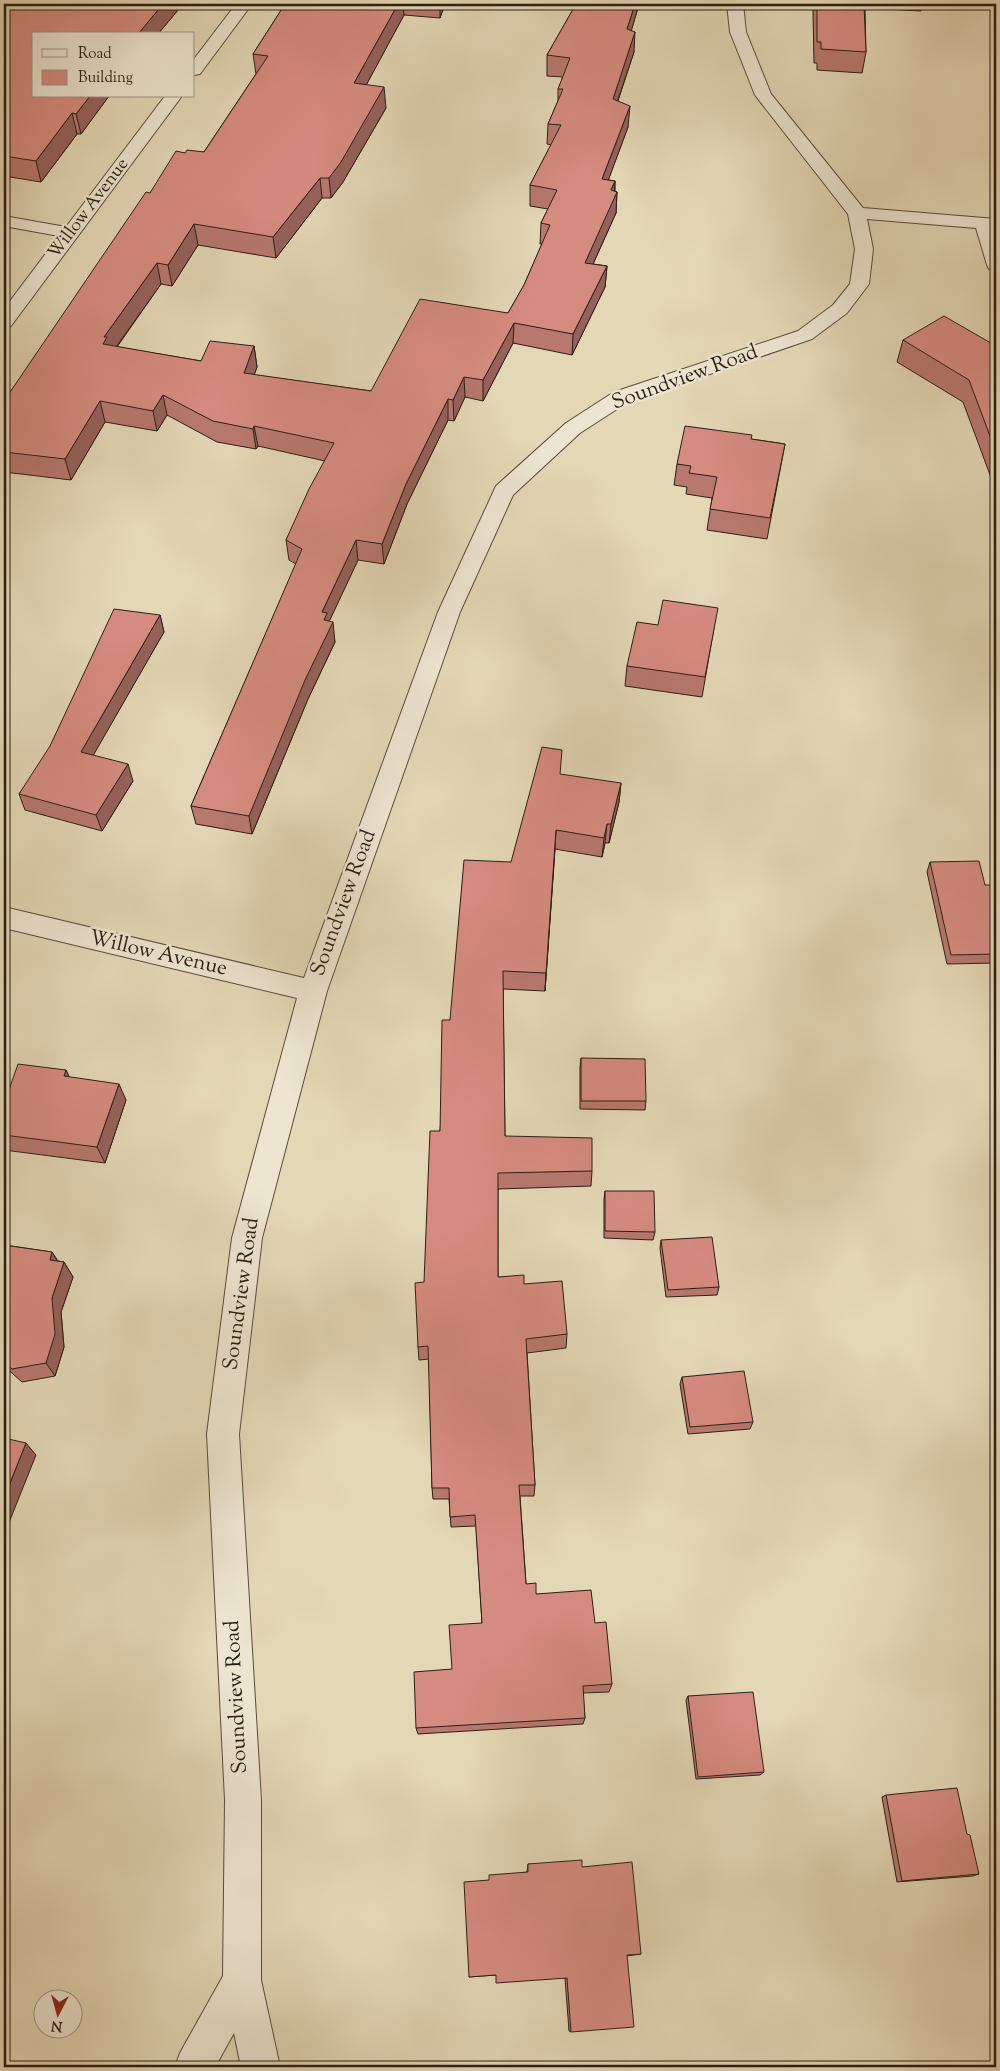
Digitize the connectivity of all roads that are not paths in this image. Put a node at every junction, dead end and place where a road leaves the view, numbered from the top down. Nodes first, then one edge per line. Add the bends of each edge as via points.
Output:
1 (244, 4) edge
2 (735, 4) edge
3 (195, 69) edge
4 (172, 98) edge
5 (857, 213) junction
6 (4, 221) edge
7 (990, 224) edge
8 (71, 233) junction
9 (996, 265) edge
10 (4, 322) edge
11 (4, 917) edge
12 (313, 991) junction
13 (242, 1980) junction
14 (194, 2067) edge
15 (260, 2067) edge

1 - 3 street
2 - 5 street, Soundview Road via 738,32 763,95
4 - 8 street, Willow Avenue
5 - 7 street
5 - 12 street, Soundview Road via 864,249 859,284 840,309 805,335 621,397 573,428 504,491 449,612
6 - 8 street
7 - 9 street via 988,242
8 - 10 street, Willow Avenue
11 - 12 street, Willow Avenue
12 - 13 street, Soundview Road via 247,1238 223,1434 243,1800
13 - 14 street
13 - 15 street, Soundview Road

